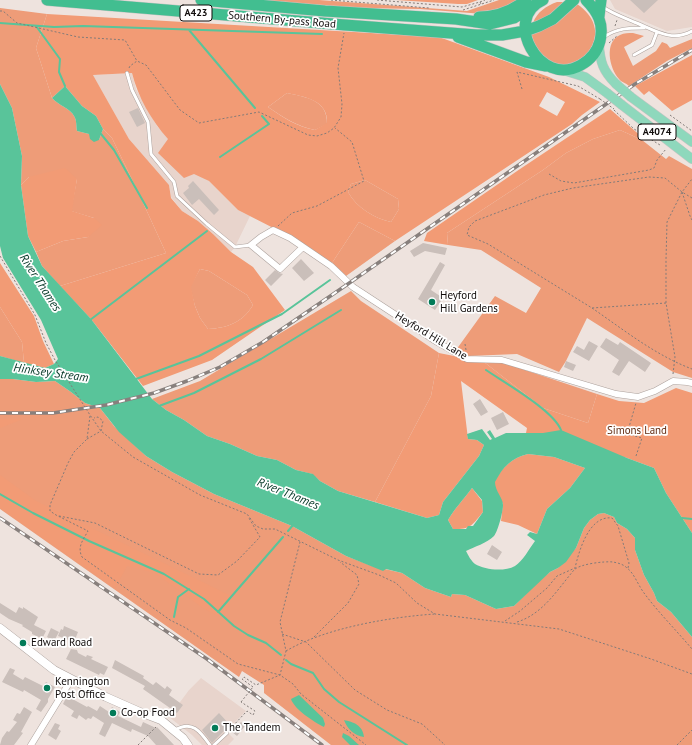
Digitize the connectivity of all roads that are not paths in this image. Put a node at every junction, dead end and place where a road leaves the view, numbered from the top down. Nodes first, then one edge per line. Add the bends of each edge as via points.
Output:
1 (46, 0) edge
2 (201, 0) edge
3 (574, 0) edge
4 (596, 1) edge
5 (535, 2) edge
6 (599, 16) junction
7 (646, 28) junction
8 (525, 31) junction
9 (692, 31) edge
10 (446, 32) junction
11 (657, 32) junction
12 (603, 42) junction
13 (634, 55) dead end
14 (549, 67) junction
15 (566, 71) junction
16 (127, 73) road end
17 (692, 142) edge
18 (692, 159) edge
19 (251, 245) junction
20 (303, 247) junction
21 (692, 383) edge
22 (0, 628) edge
23 (70, 680) junction
24 (174, 731) junction
25 (227, 733) road end
26 (31, 745) edge
27 (188, 745) edge
28 (210, 745) edge
29 (214, 745) edge

1 - 10 highway, Southern By-pass Road / A423
2 - 5 highway, Southern By-pass Road / A423 via 325,11 397,14 490,24 514,18
3 - 8 highway, A423 via 553,19
4 - 6 highway
4 - 6 highway
4 - 7 lane via 619,17
5 - 8 highway via 527,16
6 - 12 highway
7 - 11 lane
7 - 12 lane via 616,30
8 - 10 highway, Southern By-pass Road / A423 via 502,35
8 - 14 highway via 536,56
9 - 11 lane via 678,36
10 - 14 highway, Southern By-pass Road / A423 via 526,62
11 - 13 lane via 652,45
12 - 15 highway via 585,63
12 - 17 main road, A4074, bridge via 600,60 608,76 631,97
14 - 15 highway, Southern By-pass Road
15 - 18 main road, A4074, bridge via 585,77 618,108
16 - 19 lane via 132,90 148,122 151,154 174,182 177,196 235,247
19 - 20 street, Heyford Hill Lane via 273,230
19 - 20 street via 280,268
20 - 21 street, Heyford Hill Lane via 331,266 353,287 467,359 502,360 616,394 638,397 673,381
22 - 23 street
23 - 24 street via 161,720
23 - 26 street
24 - 27 street
24 - 28 lane via 186,725 192,726
25 - 29 lane

